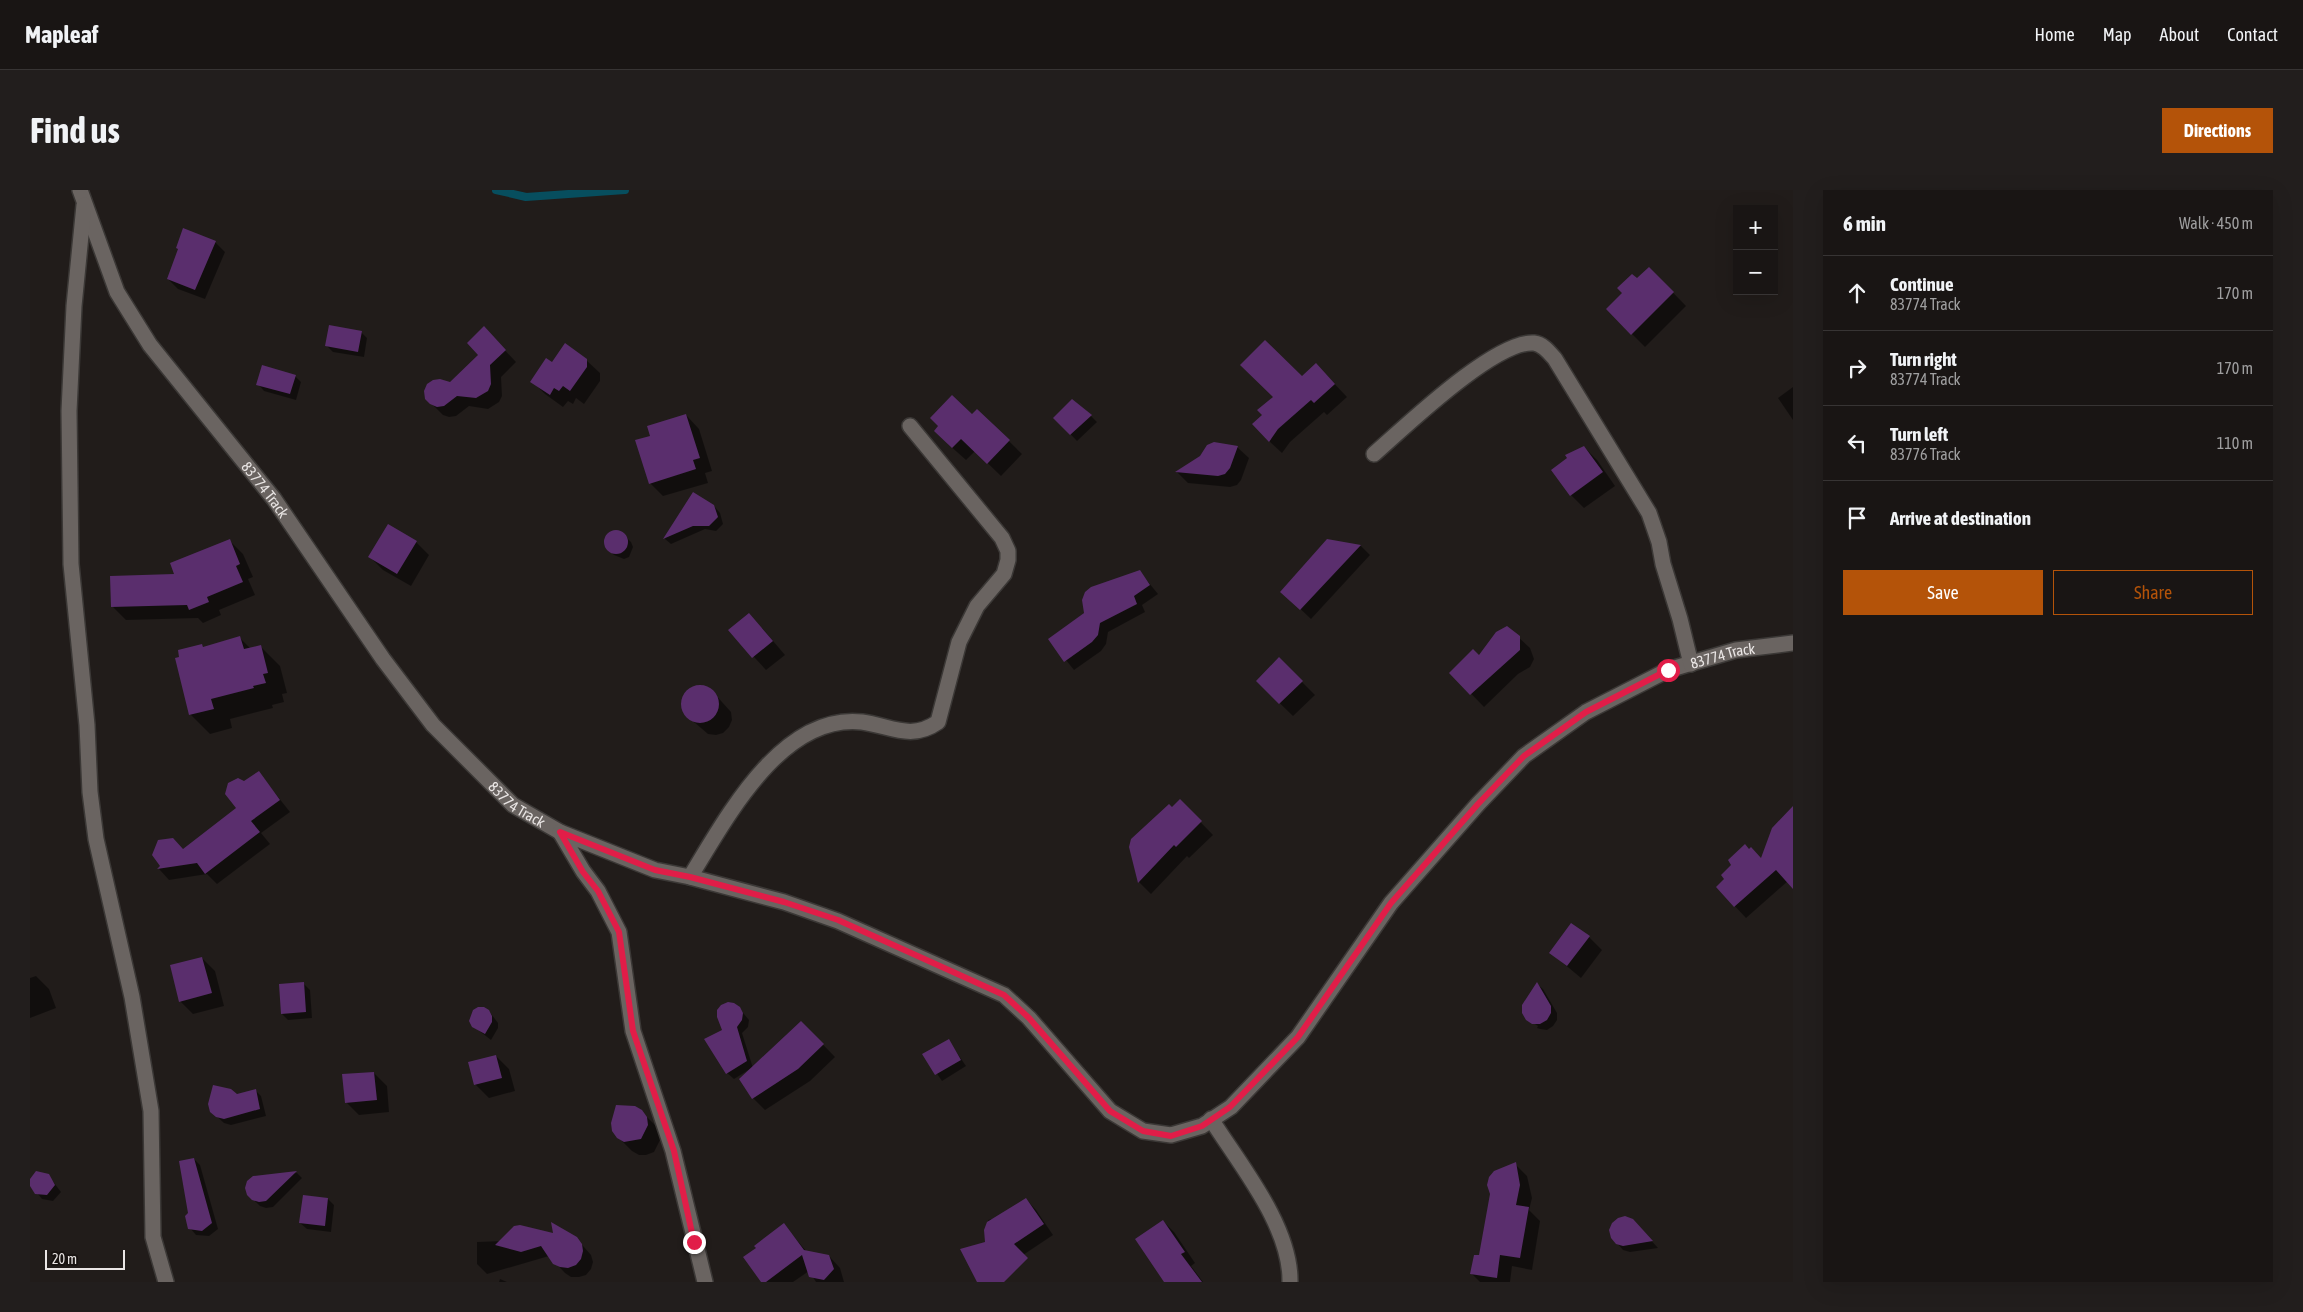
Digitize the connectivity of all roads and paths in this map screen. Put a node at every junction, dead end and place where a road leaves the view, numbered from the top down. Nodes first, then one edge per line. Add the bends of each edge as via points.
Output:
1 (82, 196) edge
2 (910, 426) dead end
3 (1374, 454) dead end
4 (1793, 643) edge
5 (1691, 664) junction
6 (560, 832) junction
7 (690, 877) junction
8 (1211, 1119) junction
9 (166, 1282) edge
10 (705, 1282) edge
11 (1290, 1282) edge

1 - 6 street, 83774 Track via 117,292 150,345 274,499 388,667 433,725 482,776 513,805
1 - 9 street via 69,411 71,564 96,839 132,997 151,1111 153,1237
2 - 7 street via 1002,538 1008,551 1004,574 977,606 959,642 938,722 915,733 846,721 818,728 795,740 771,762 731,812
3 - 5 street via 1464,378 1504,350 1529,343 1546,348 1649,513 1660,542 1663,564
4 - 5 street, 83774 Track via 1736,650
5 - 8 street, 83774 Track via 1668,670 1586,712 1524,756 1391,903 1298,1037 1230,1107
6 - 7 street, 83774 Track via 655,870
6 - 10 street via 602,897 619,932 633,1031 674,1151
7 - 8 street, 83774 Track via 838,920 1004,995 1029,1018 1110,1111 1143,1131 1171,1136 1202,1126
8 - 11 street via 1265,1204 1284,1243

